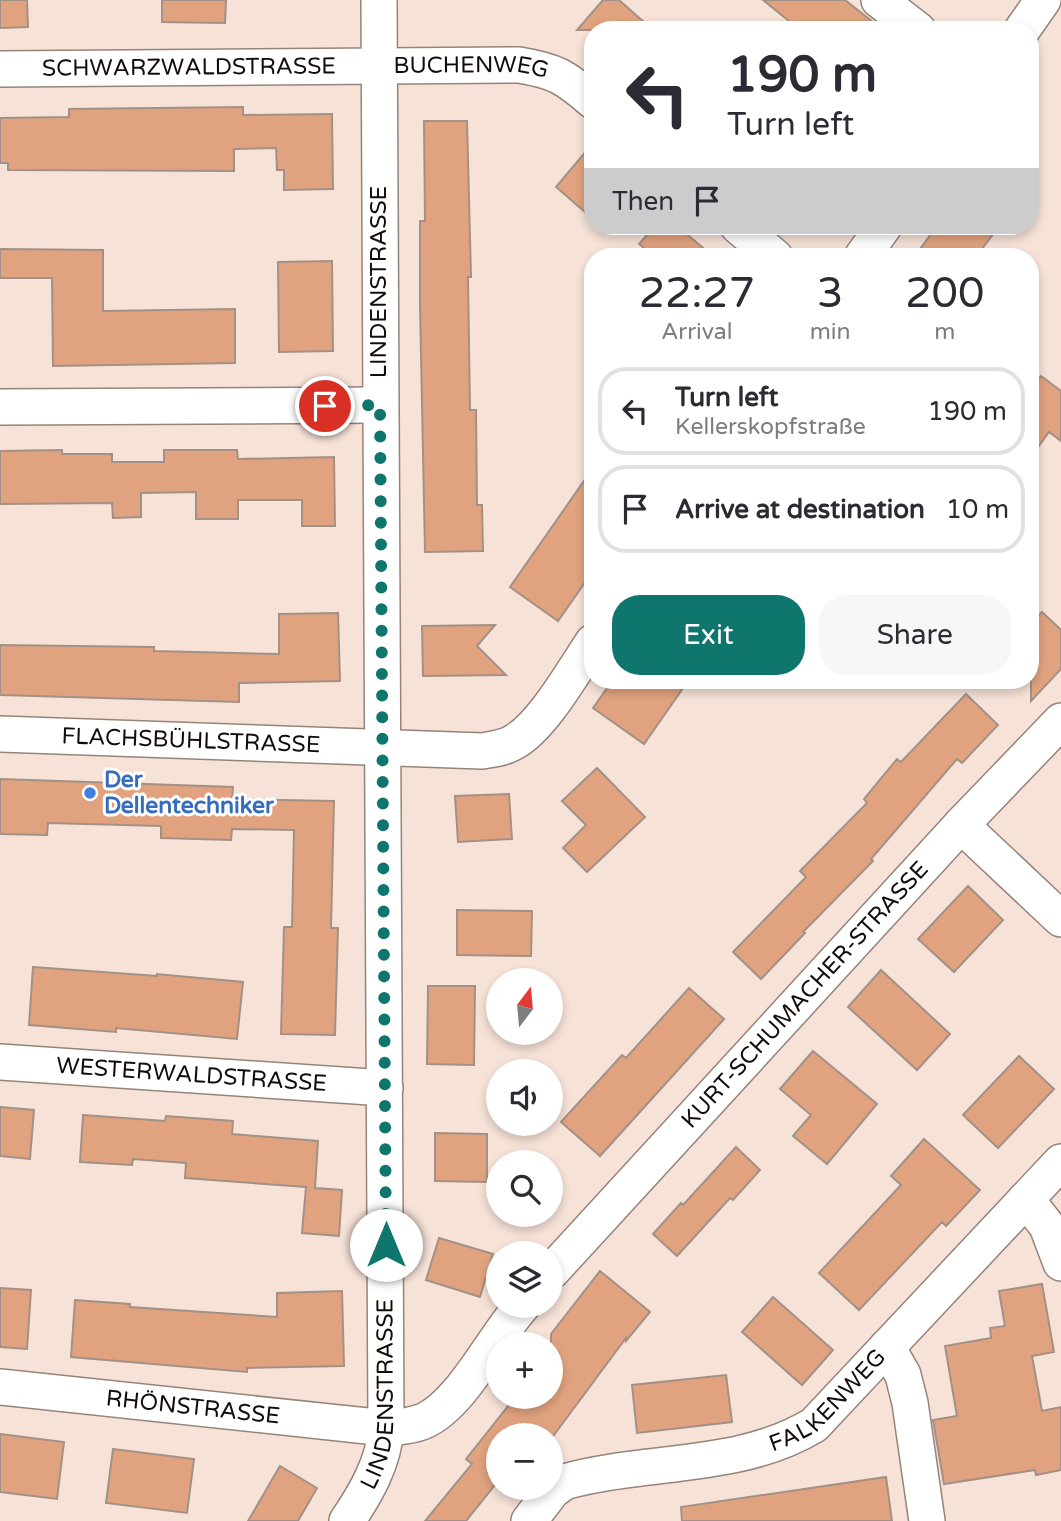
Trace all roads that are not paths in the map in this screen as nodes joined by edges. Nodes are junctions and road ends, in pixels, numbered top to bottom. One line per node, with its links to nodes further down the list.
1 (379, 0): 6 (street, LINDENSTRASSE)
2 (880, 0): 4 (street)
3 (1043, 0): 5 (street)
4 (907, 21)
5 (1028, 21)
6 (379, 66): 7 (street, SCHWARZWALDSTRASSE); 8 (street, BUCHENWEG); 11 (street, LINDENSTRASSE)
7 (0, 69)
8 (584, 93)
9 (749, 235): 10 (street)
10 (764, 248)
11 (380, 405): 12 (street); 16 (street, LINDENSTRASSE)
12 (0, 407)
13 (584, 655): 16 (street, FLACHSBÜHLSTRASSE)
14 (1061, 721): 17 (street, KURT-SCHUMACHER-STRASSE)
15 (0, 734): 16 (street, FLACHSBÜHLSTRASSE)
16 (381, 747): 20 (street, LINDENSTRASSE)
17 (961, 825): 18 (street); 23 (street, KURT-SCHUMACHER-STRASSE)
18 (1061, 919)
19 (0, 1062): 20 (street, WESTERWALDSTRASSE)
20 (385, 1088): 28 (street, LINDENSTRASSE)
21 (1061, 1163): 22 (street, FALKENWEG)
22 (1026, 1199): 24 (street); 26 (street, FALKENWEG)
23 (563, 1259)
24 (1061, 1263)
25 (513, 1318): 28 (street)
26 (887, 1347): 30 (street, FALKENWEG); 31 (street)
27 (0, 1387): 28 (street, RHÖNSTRASSE)
28 (386, 1428): 29 (street, LINDENSTRASSE)
29 (350, 1520)
30 (528, 1521)
31 (927, 1521)

